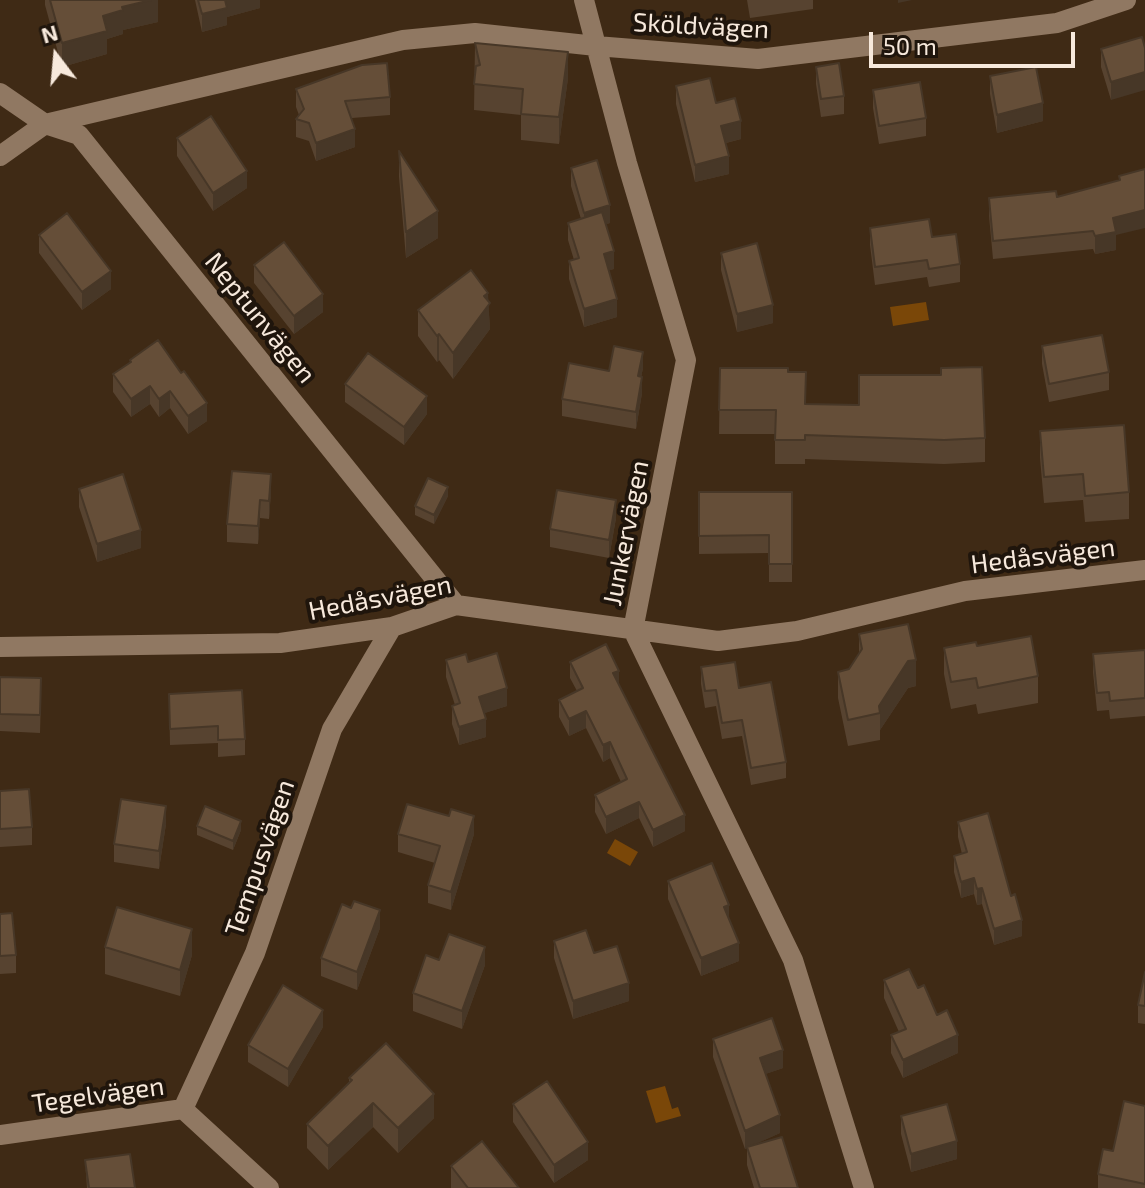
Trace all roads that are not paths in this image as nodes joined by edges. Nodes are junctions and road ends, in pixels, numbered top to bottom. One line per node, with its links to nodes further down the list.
1 (584, 0): 3 (street, Junkervägen)
2 (1126, 0): 3 (street, Sköldvägen)
3 (596, 46): 5 (street, Sköldvägen); 10 (street, Junkervägen)
4 (0, 93): 5 (street, Neptunvägen)
5 (45, 124): 6 (street, Sköldvägen); 8 (street, Neptunvägen)
6 (0, 156)
7 (1145, 570): 10 (street, Hedåsvägen)
8 (456, 605): 9 (street, Hedåsvägen); 10 (street, Hedåsvägen)
9 (392, 627): 11 (street, Hedåsvägen); 12 (street, Tempusvägen)
10 (633, 630): 15 (street, Junkervägen)
11 (0, 647)
12 (183, 1109): 13 (street, Tegelvägen); 14 (street, Tegelvägen)
13 (0, 1135)
14 (269, 1188)
15 (864, 1188)

